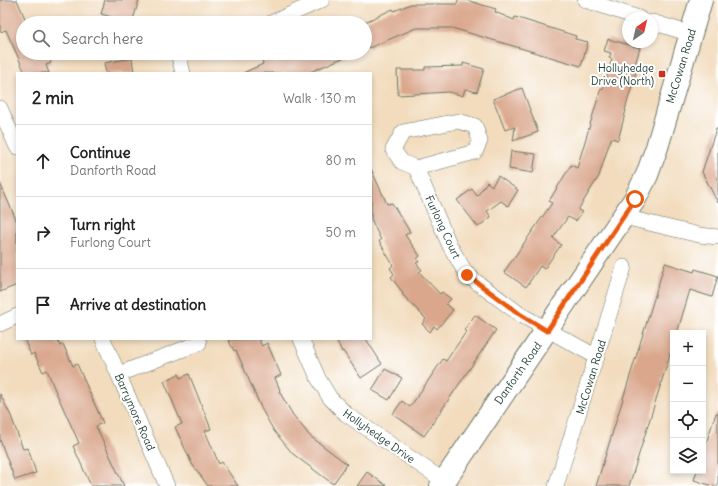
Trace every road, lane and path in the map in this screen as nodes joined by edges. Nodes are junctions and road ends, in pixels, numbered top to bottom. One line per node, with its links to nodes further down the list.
1 (322, 0): 5 (street)
2 (584, 0): 4 (street)
3 (701, 0): 7 (main road, McCowan Road)
4 (622, 12)
5 (287, 16)
6 (658, 24): 7 (street)
7 (691, 34): 13 (main road, McCowan Road)
8 (180, 60): 9 (street)
9 (183, 72)
10 (0, 108): 11 (street)
11 (16, 145)
12 (416, 168): 12 (street); 19 (street, Furlong Court)
13 (635, 199): 14 (main road, Danforth Road)
14 (624, 217): 15 (street); 19 (main road, Danforth Road)
15 (718, 237)
16 (624, 267): 23 (street, McCowan Road)
17 (16, 316): 18 (street)
18 (0, 324)
19 (547, 331): 23 (street, Furlong Court); 25 (main road, Danforth Road)
20 (102, 340): 24 (street, Barrymore Road)
21 (301, 340): 25 (street, Hollyhedge Drive)
22 (200, 343): 24 (street)
23 (597, 357): 27 (street, McCowan Road)
24 (118, 374): 26 (street, Barrymore Road)
25 (442, 483)
26 (167, 486)
27 (556, 486)

